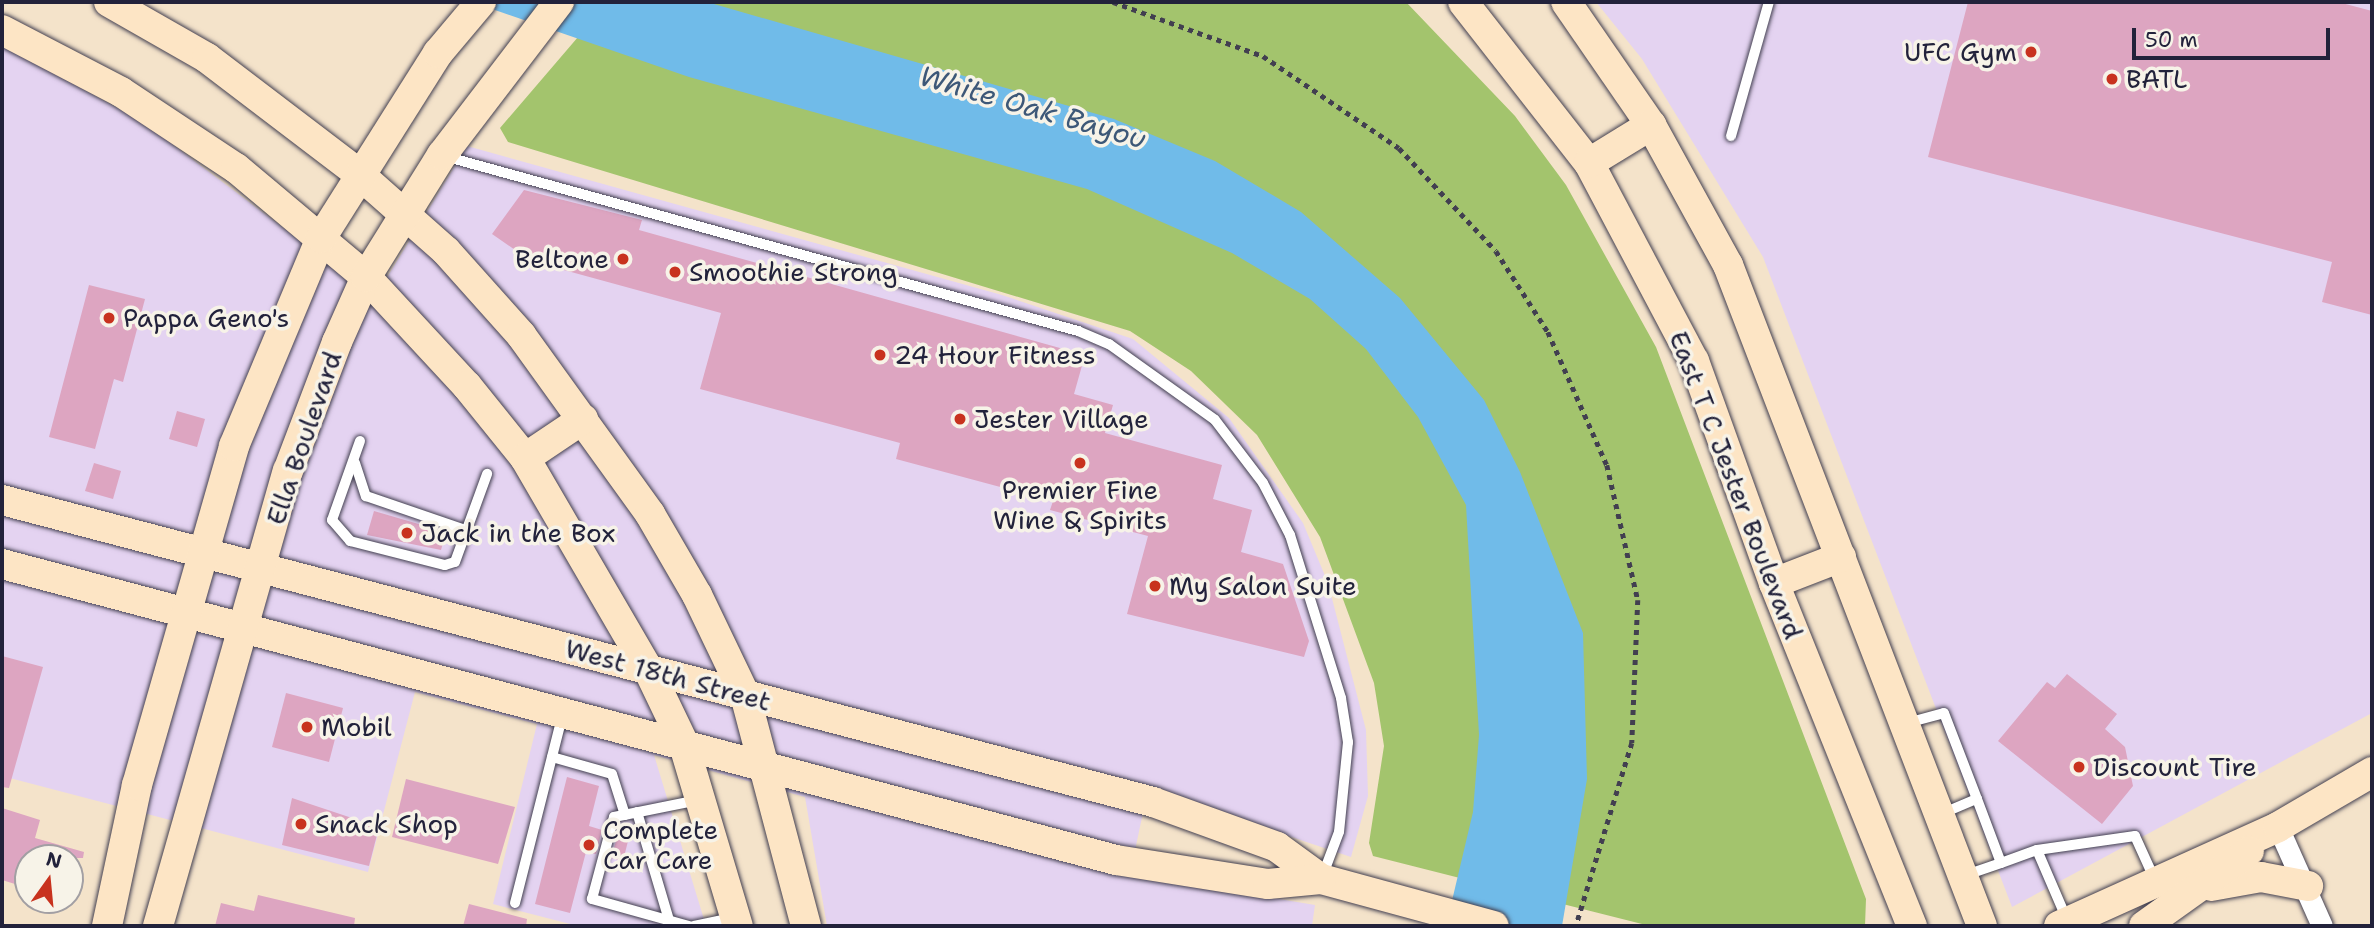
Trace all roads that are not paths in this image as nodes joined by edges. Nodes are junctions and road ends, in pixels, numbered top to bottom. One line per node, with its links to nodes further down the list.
1 (109, 2): 12 (main road)
2 (481, 2): 12 (main road, Ella Boulevard)
3 (559, 2): 10 (main road, Ella Boulevard)
4 (1462, 2): 11 (main road, East T C Jester Boulevard)
5 (1566, 2): 8 (main road)
6 (1769, 2): 9 (lane)
7 (2, 30): 14 (main road)
8 (1651, 125): 11 (main road); 24 (main road)
9 (1731, 136)
10 (442, 155): 13 (main road, Ella Boulevard); 48 (lane)
11 (1589, 163): 27 (main road, East T C Jester Boulevard)
12 (359, 174): 13 (main road); 14 (main road, Ella Boulevard)
13 (406, 213): 15 (main road, Ella Boulevard); 16 (main road)
14 (321, 238): 15 (main road); 23 (main road, Ella Boulevard)
15 (366, 278): 18 (main road); 26 (main road, Ella Boulevard)
16 (583, 419): 18 (main road); 31 (main road)
17 (360, 442): 19 (lane)
18 (525, 458): 30 (main road)
19 (355, 463): 22 (lane); 22 (lane)
20 (487, 474): 22 (lane)
21 (2, 500): 23 (main road, West 18th Street)
22 (468, 531)
23 (201, 554): 26 (main road, West 18th Street); 28 (main road, Ella Boulevard)
24 (1840, 556): 27 (main road); 33 (main road)
25 (2, 564): 28 (main road, West 18th Street)
26 (261, 570): 29 (main road, Ella Boulevard); 30 (main road, West 18th Street)
27 (1774, 583): 61 (main road, East T C Jester Boulevard)
28 (183, 612): 29 (main road, West 18th Street); 56 (main road, Ella Boulevard)
29 (244, 629): 32 (main road, West 18th Street); 57 (main road, Ella Boulevard)
30 (649, 669): 31 (main road, West 18th Street); 34 (main road)
31 (745, 695): 36 (main road); 48 (main road, West 18th Street)
32 (563, 711): 34 (main road, West 18th Street); 35 (lane)
33 (1905, 723): 39 (lane); 43 (main road)
34 (683, 742): 36 (main road, West 18th Street); 40 (main road)
35 (552, 757): 42 (lane); 52 (lane)
36 (764, 767): 48 (main road, West 18th Street); 59 (main road)
37 (2372, 772): 41 (main road)
38 (2372, 796): 41 (main road)
39 (1977, 799): 43 (lane); 46 (lane)
40 (701, 800): 42 (lane); 54 (main road)
41 (2316, 805): 44 (main road)
42 (631, 814): 53 (lane); 53 (lane)
43 (1940, 814): 47 (main road)
44 (2278, 827): 49 (main road); 50 (street); 51 (main road)
45 (2038, 850): 46 (lane); 49 (lane); 55 (lane)
46 (2001, 863): 47 (lane)
47 (1964, 876): 62 (main road)
48 (1321, 879): 60 (main road, West 18th Street)
49 (2156, 883): 55 (main road)
50 (2308, 886): 51 (main road); 64 (street)
51 (2201, 891): 63 (main road)
52 (515, 903)
53 (669, 920): 58 (lane)
54 (737, 922): 58 (lane)
55 (2064, 924)
56 (107, 926)
57 (158, 926)
58 (691, 926)
59 (806, 926)
60 (1494, 926)
61 (1912, 926)
62 (1982, 926)
63 (2144, 926)
64 (2322, 926)

